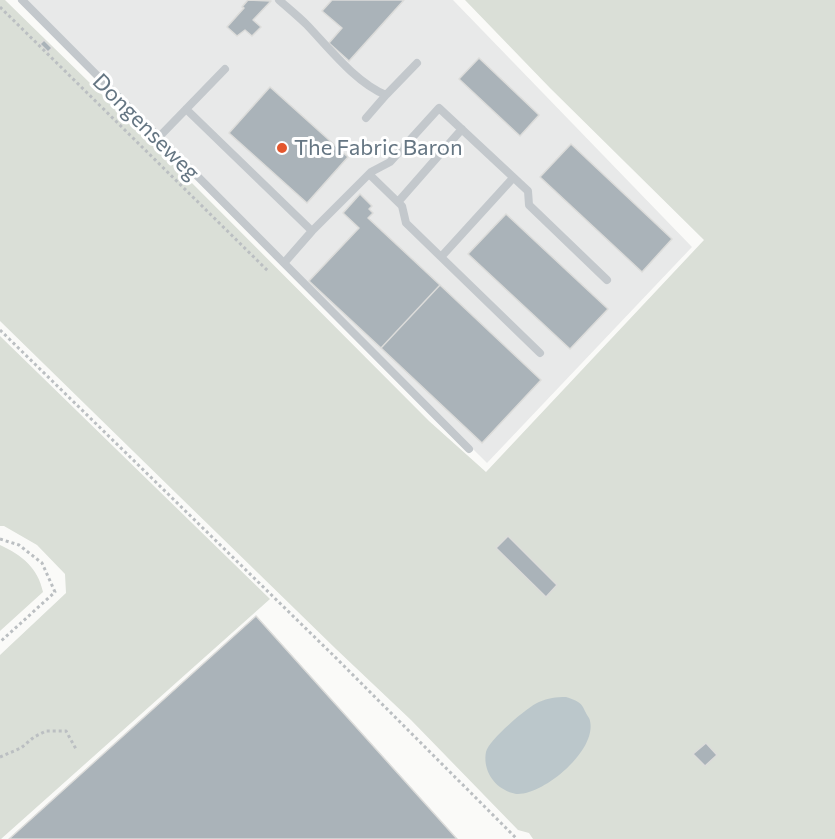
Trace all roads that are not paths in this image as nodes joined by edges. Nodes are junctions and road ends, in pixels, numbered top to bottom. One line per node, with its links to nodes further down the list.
1 (22, 0): 9 (lane)
2 (279, 0): 5 (lane)
3 (417, 63): 5 (lane)
4 (225, 69): 6 (lane)
5 (386, 95): 7 (lane)
6 (186, 109): 9 (lane); 13 (lane)
7 (366, 118)
8 (462, 129): 10 (lane); 11 (lane); 12 (lane)
9 (159, 137): 15 (lane)
10 (369, 174): 12 (lane); 13 (lane)
11 (513, 178): 14 (lane); 16 (lane)
12 (398, 202): 14 (lane)
13 (312, 231): 15 (lane)
14 (441, 257): 17 (lane)
15 (284, 263): 18 (lane)
16 (607, 280)
17 (540, 353)
18 (469, 449)

